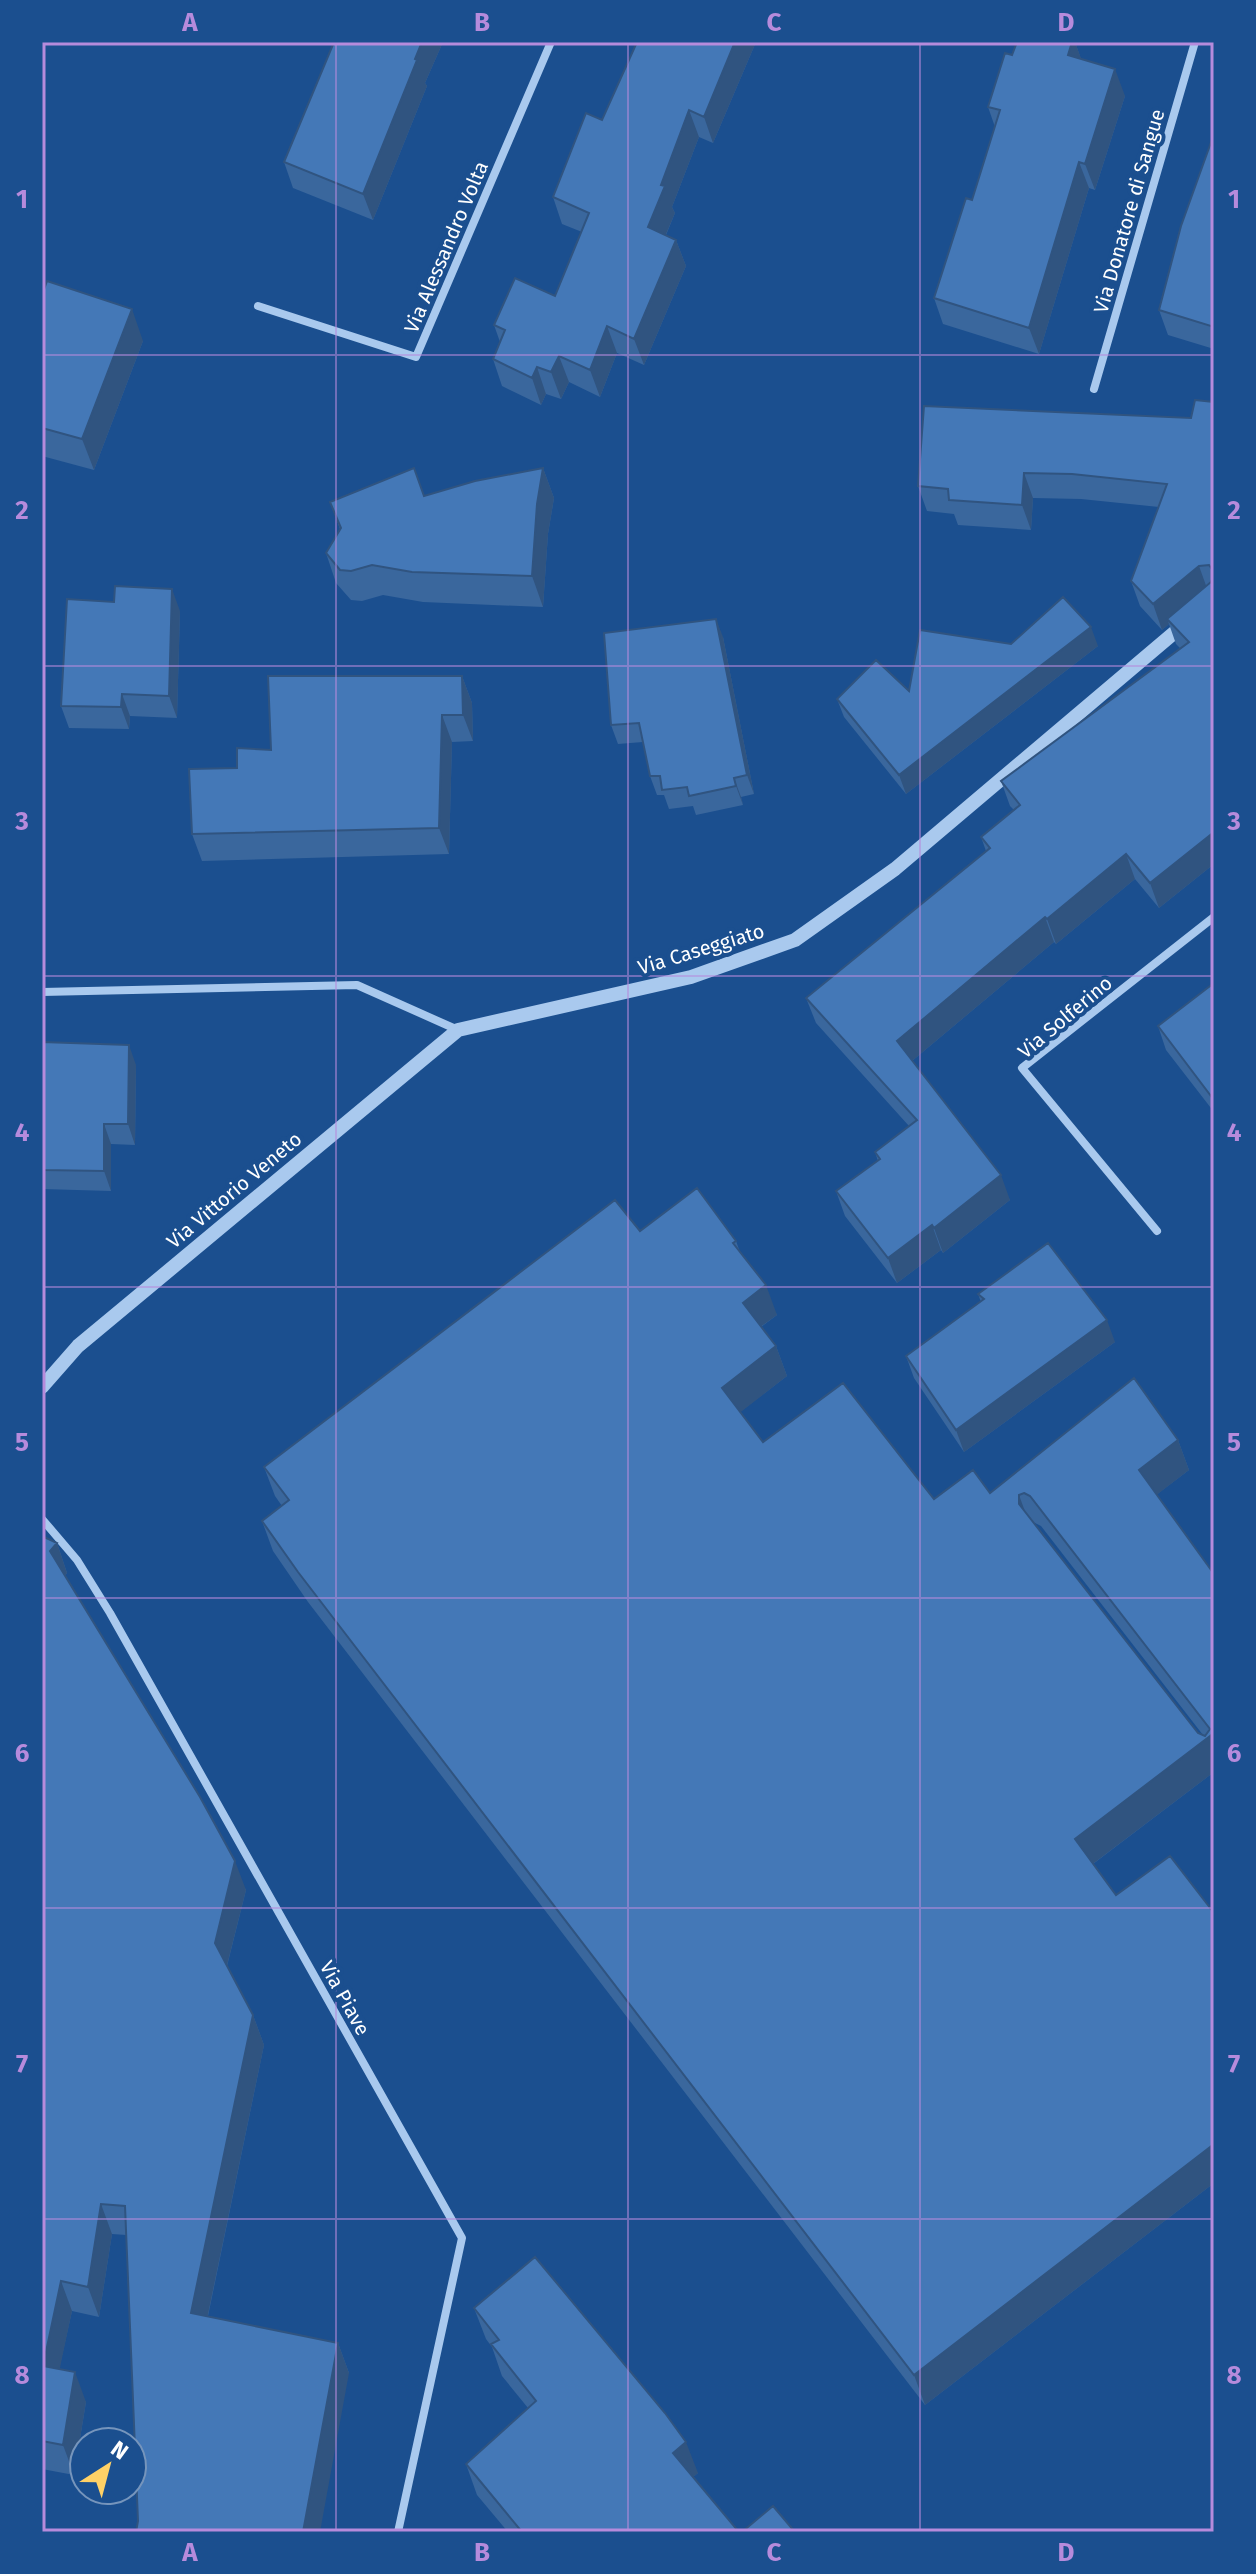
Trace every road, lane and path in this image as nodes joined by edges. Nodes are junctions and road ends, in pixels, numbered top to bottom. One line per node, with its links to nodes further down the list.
1 (551, 42): 3 (street, Via Alessandro Volta)
2 (1195, 42): 4 (street, Via Donatore di Sangue)
3 (258, 306)
4 (1094, 389)
5 (1214, 599): 8 (street, Via Caseggiato)
6 (1214, 917): 9 (street, Via Solferino)
7 (42, 992): 8 (street)
8 (458, 1030): 10 (street, Via Vittorio Veneto)
9 (1157, 1231)
10 (42, 1387)
11 (42, 1519): 12 (street, Via Piave)
12 (398, 2532)

